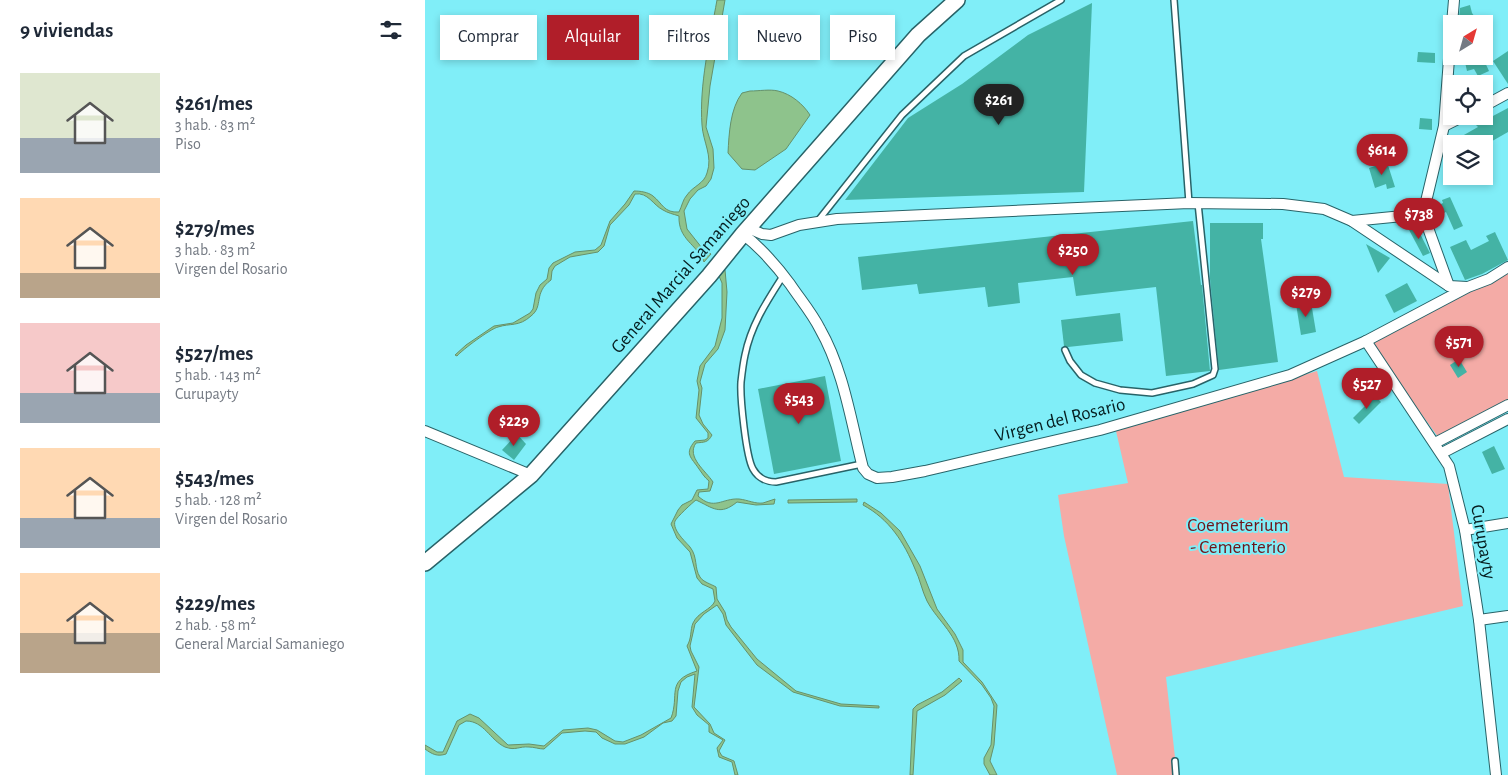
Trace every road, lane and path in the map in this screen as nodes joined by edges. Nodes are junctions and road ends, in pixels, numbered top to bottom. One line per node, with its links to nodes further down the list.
1 (957, 0): 14 (main road, General Marcial Samaniego)
2 (1061, 0): 13 (lane)
3 (1174, 0): 10 (lane)
4 (1454, 0): 5 (street)
5 (1453, 15)
6 (1449, 65): 9 (street)
7 (1508, 93): 8 (street)
8 (1493, 101)
9 (1444, 126): 11 (street)
10 (1194, 203): 12 (street); 13 (street); 20 (lane)
11 (1423, 214): 12 (street); 17 (street)
12 (1353, 221): 17 (street)
13 (817, 222): 14 (street)
14 (745, 231): 16 (street); 27 (main road, General Marcial Samaniego)
15 (1508, 267): 18 (street, Virgen del Rosario)
16 (783, 275): 26 (street); 26 (lane)
17 (1449, 286): 18 (street)
18 (1468, 287): 19 (street, Virgen del Rosario)
19 (1366, 341): 24 (street, Curupayty); 26 (street, Virgen del Rosario)
20 (1065, 350)
21 (1508, 406): 24 (street)
22 (1508, 419): 25 (street)
23 (425, 431): 27 (street)
24 (1435, 443): 25 (street, Curupayty)
25 (1442, 453): 29 (street, Curupayty)
26 (862, 464)
27 (531, 475): 30 (main road, General Marcial Samaniego)
28 (1508, 523): 29 (street)
29 (1465, 530): 32 (street, Curupayty)
30 (425, 564)
31 (1508, 616): 32 (street)
32 (1479, 620): 35 (street, Curupayty)
33 (1175, 761): 34 (lane)
34 (1176, 775)
35 (1496, 775)

